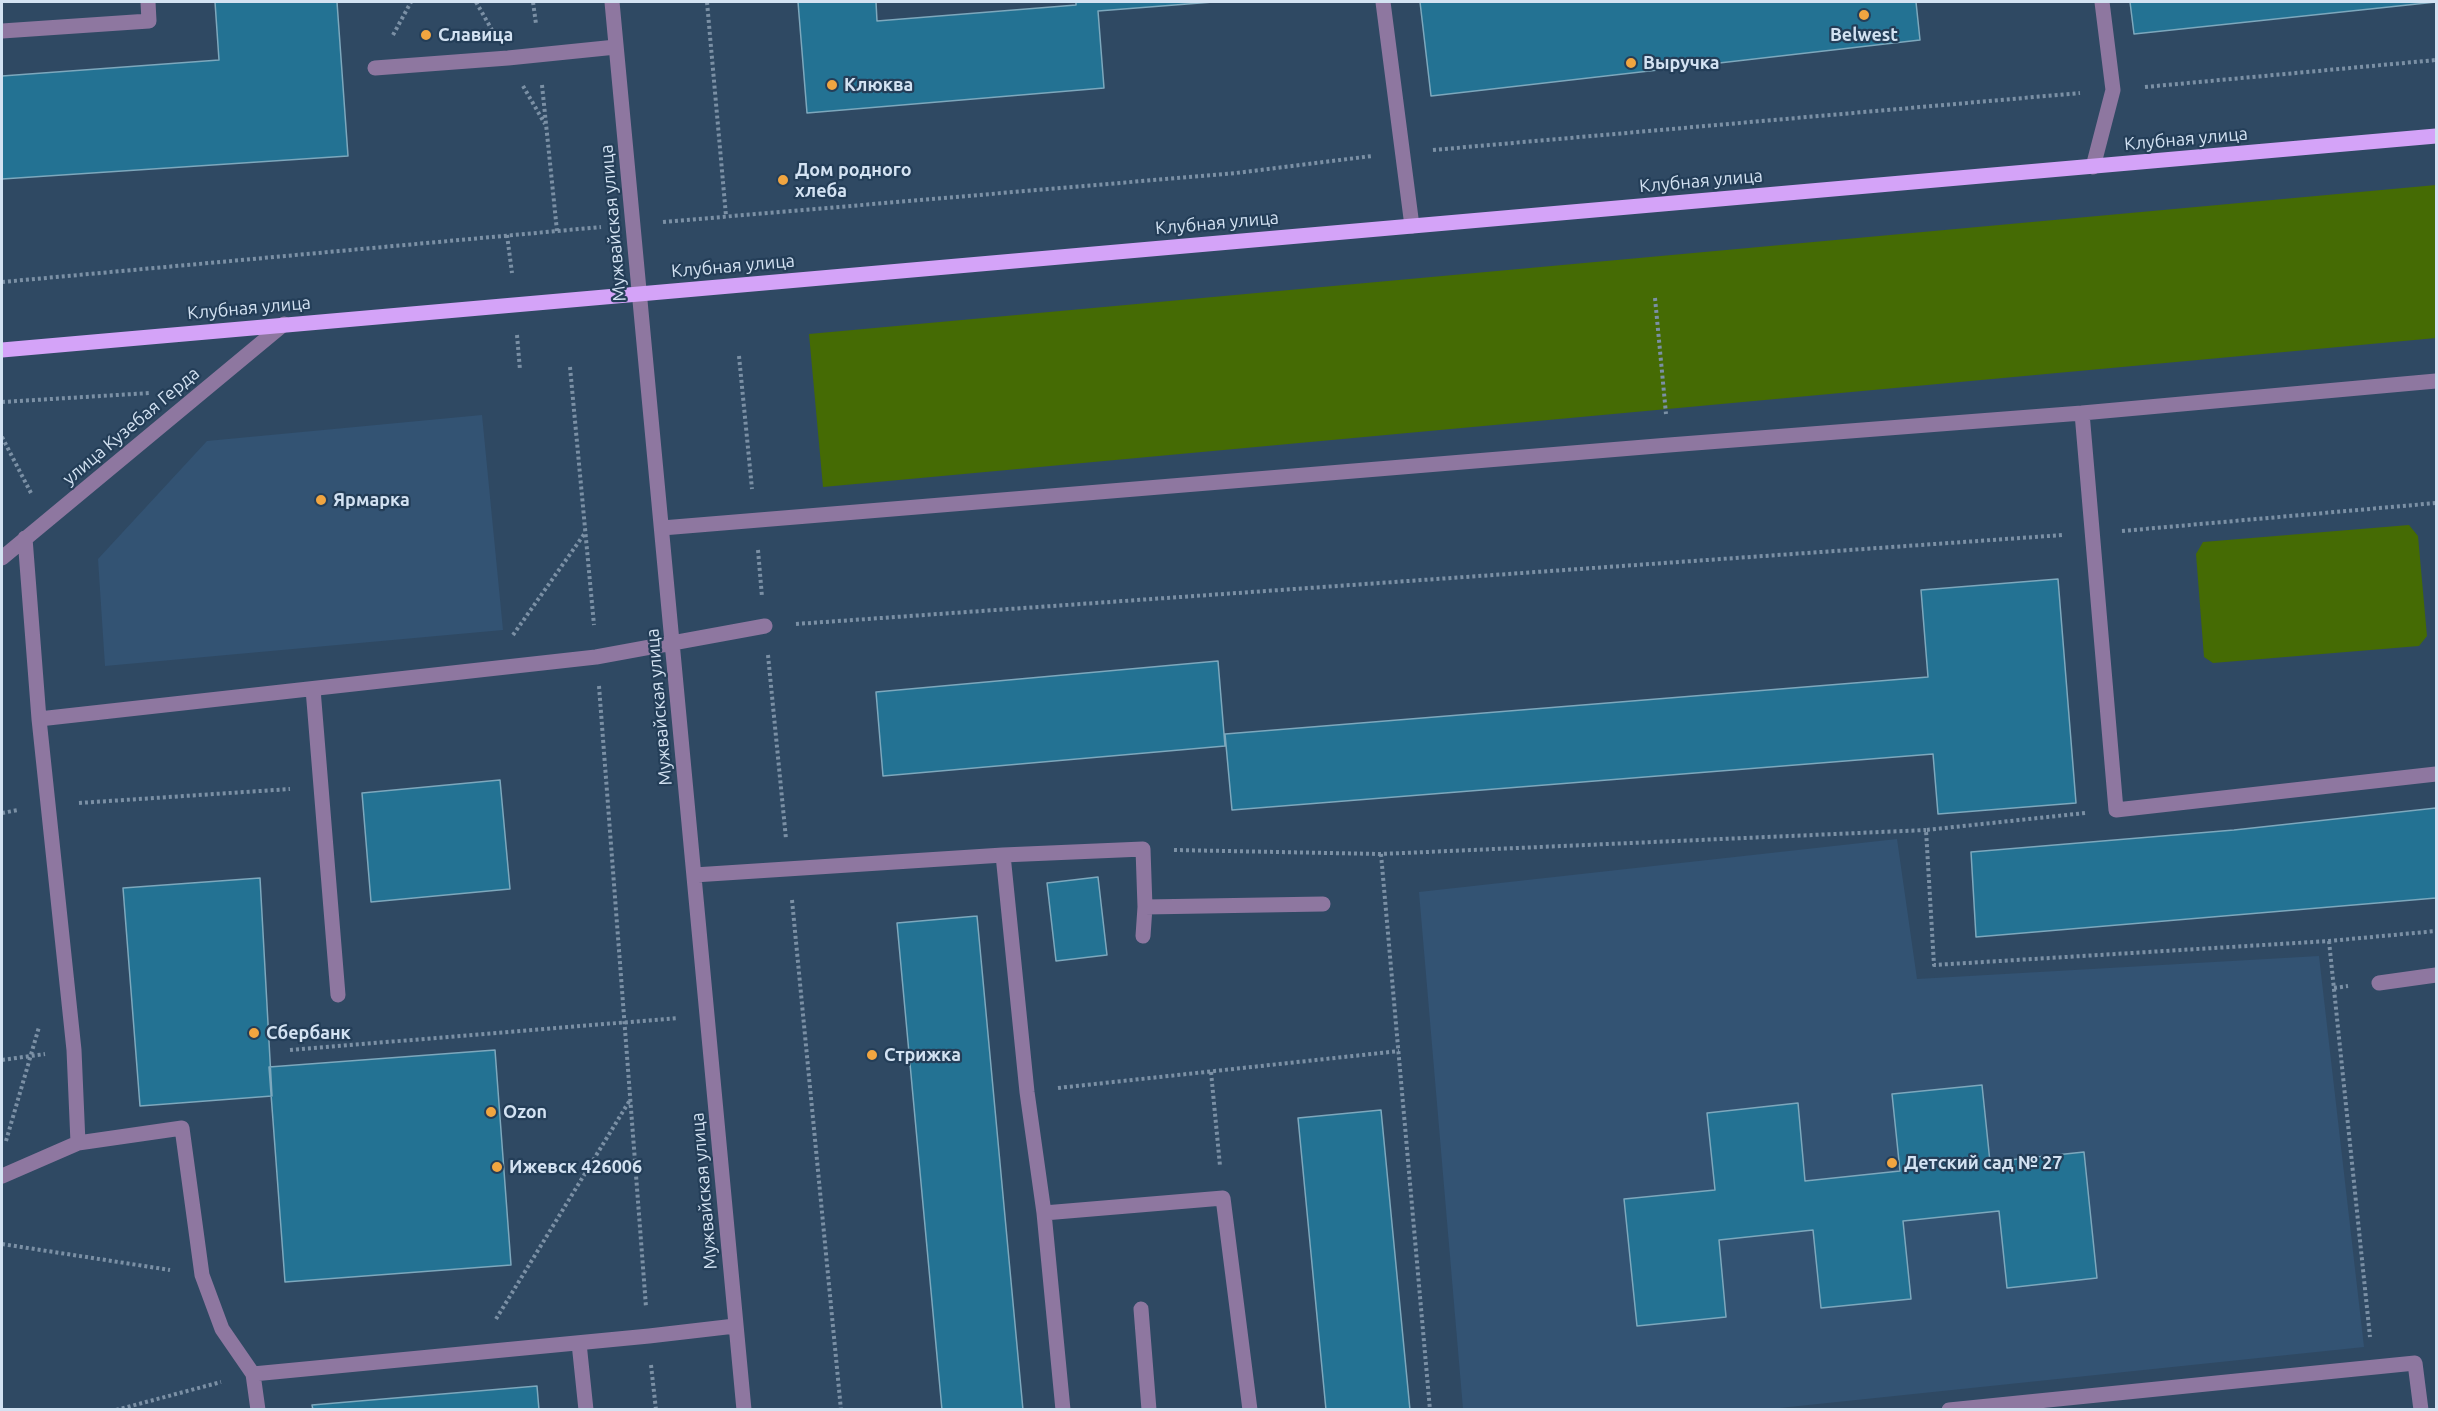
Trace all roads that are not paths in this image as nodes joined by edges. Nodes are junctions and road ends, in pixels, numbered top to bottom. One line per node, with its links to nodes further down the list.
1 (148, 2): 5 (street)
2 (612, 2): 6 (street, Мужвайская улица)
3 (1383, 2): 10 (street)
4 (2102, 2): 9 (street)
5 (2, 31)
6 (616, 47): 7 (street); 11 (street, Мужвайская улица)
7 (375, 68)
8 (2436, 136): 9 (main road, Клубная улица)
9 (2093, 167): 10 (main road, Клубная улица)
10 (1412, 226): 11 (main road, Клубная улица)
11 (640, 294): 12 (main road, Клубная улица); 16 (street, Мужвайская улица)
12 (284, 324): 13 (main road, Клубная улица); 17 (street, улица Кузебая Герда)
13 (2, 350)
14 (2436, 381): 15 (street)
15 (2082, 413): 16 (street); 23 (street)
16 (662, 528): 20 (street, Мужвайская улица)
17 (26, 538): 18 (street, улица Кузебая Герда); 22 (street)
18 (2, 558)
19 (765, 626): 20 (street)
20 (673, 642): 21 (street); 25 (street, Мужвайская улица)
21 (313, 688): 22 (street); 31 (street)
22 (39, 719): 32 (street)
23 (2436, 774)
24 (1003, 855): 25 (street); 27 (street); 34 (street)
25 (694, 875): 36 (street, Мужвайская улица)
26 (1323, 904): 27 (street)
27 (1145, 907): 28 (street)
28 (1143, 936)
29 (2436, 975): 30 (street)
30 (2379, 983)
31 (338, 995)
32 (78, 1143): 33 (street); 38 (street)
33 (2, 1176)
34 (1044, 1213): 42 (street); 44 (street)
35 (1141, 1309): 43 (street)
36 (735, 1326): 37 (street); 41 (street, Мужвайская улица)
37 (579, 1343): 38 (street); 40 (street)
38 (253, 1374): 39 (street)
39 (258, 1410)
40 (586, 1410)
41 (744, 1410)
42 (1063, 1410)
43 (1149, 1410)
44 (1251, 1410)
45 (1949, 1410): 46 (street)
46 (2421, 1410)

